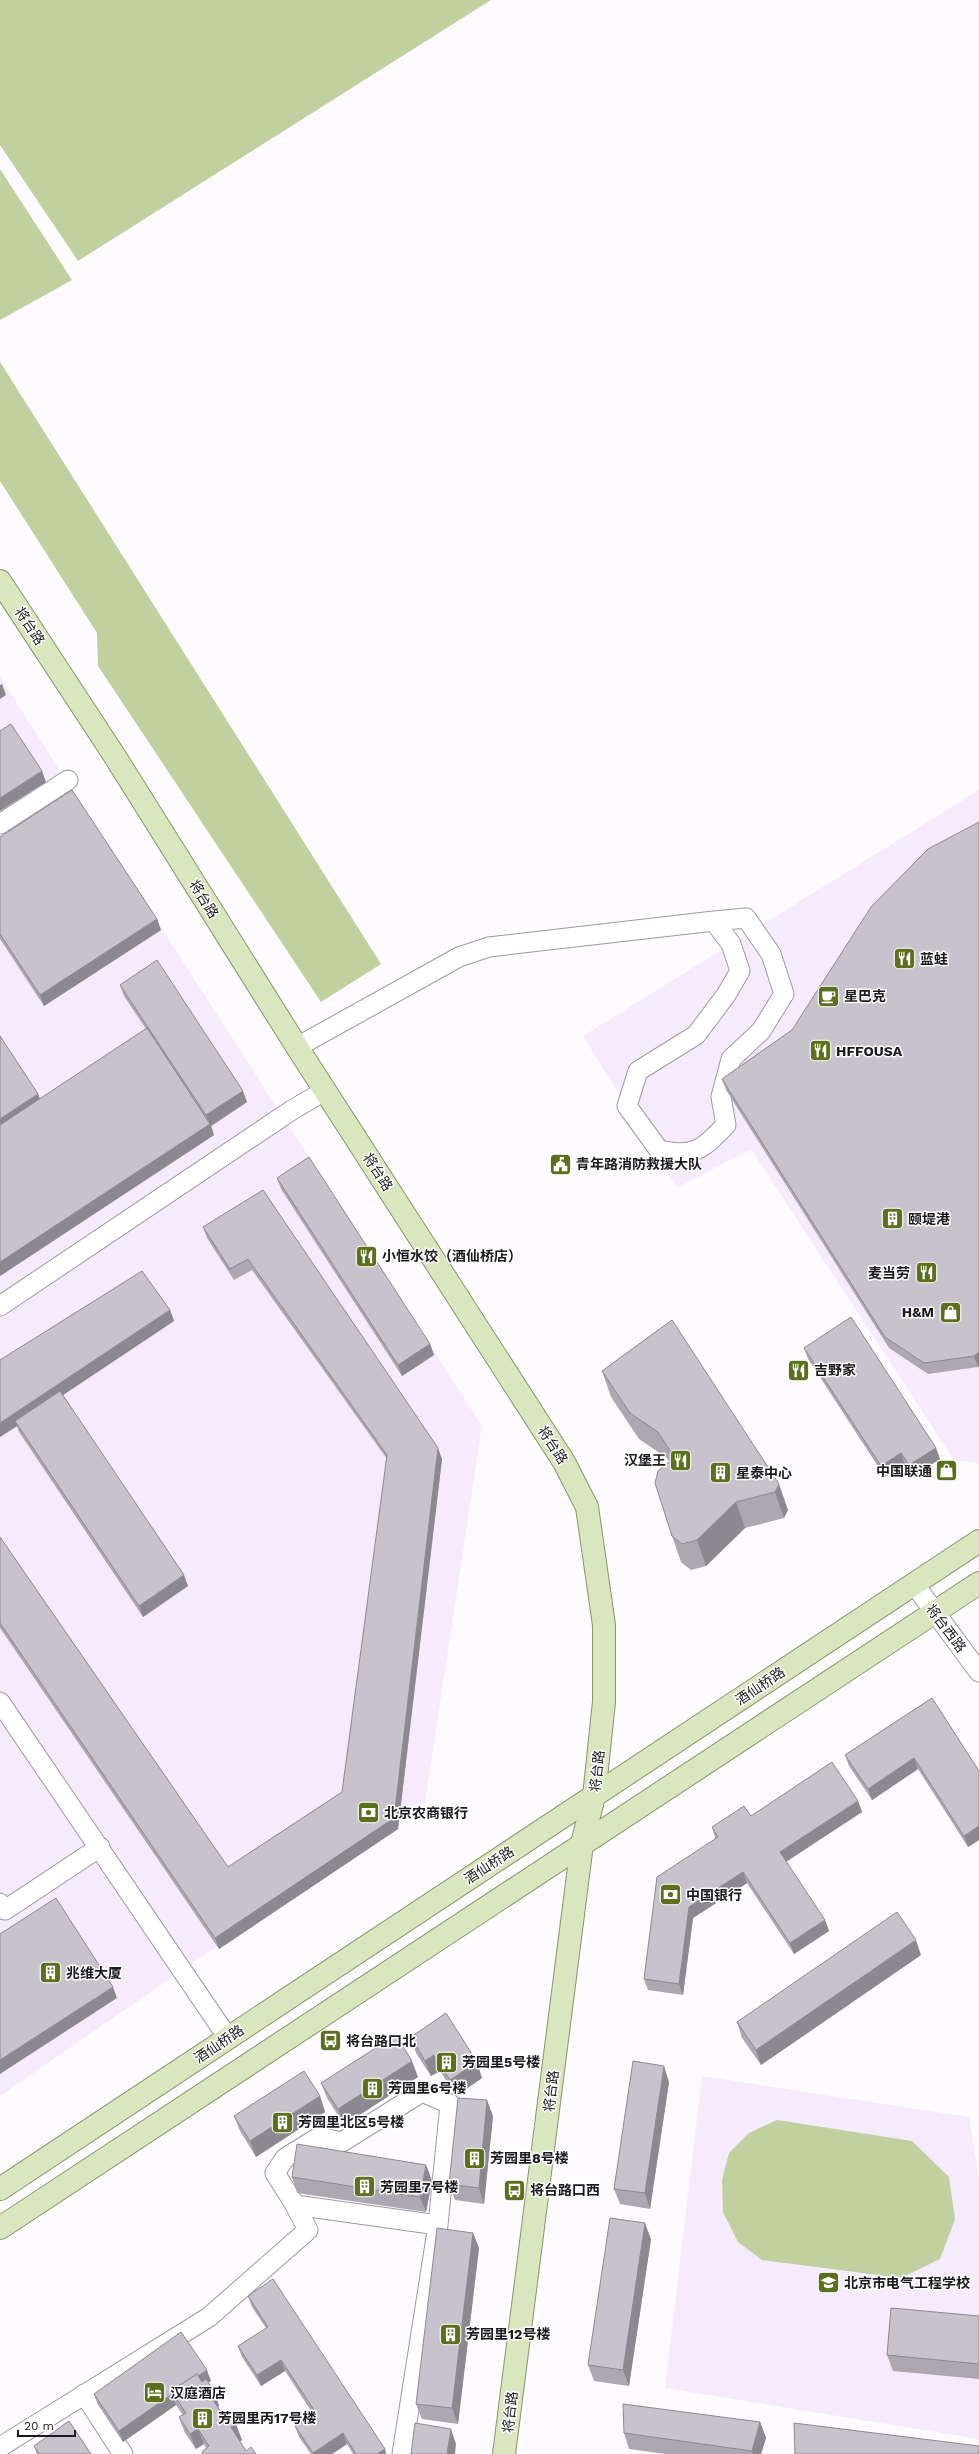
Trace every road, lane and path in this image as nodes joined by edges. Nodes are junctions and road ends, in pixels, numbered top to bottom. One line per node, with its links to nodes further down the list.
1 (0, 581): 5 (main road, 将台路)
2 (68, 780): 3 (street)
3 (0, 824)
4 (714, 921): 4 (street); 5 (street)
5 (297, 1047): 6 (main road, 将台路)
6 (326, 1090): 7 (street); 14 (main road, 将台路)
7 (0, 1306)
8 (979, 1541): 10 (main road, 酒仙桥路)
9 (979, 1583): 11 (main road)
10 (914, 1584): 11 (street, 将台西路); 14 (main road, 酒仙桥路)
11 (934, 1612): 12 (street, 将台西路); 15 (main road)
12 (979, 1672)
13 (1, 1706): 16 (street)
14 (594, 1796): 15 (main road, 将台路); 18 (main road, 酒仙桥路)
15 (582, 1844): 22 (main road); 27 (main road, 将台路)
16 (100, 1848): 17 (street); 18 (street)
17 (2, 1909)
18 (228, 2038): 19 (main road, 酒仙桥路)
19 (0, 2189)
20 (295, 2205): 21 (street); 21 (street); 23 (street)
21 (438, 2225): 26 (street)
22 (0, 2228)
23 (84, 2394): 24 (street); 25 (street)
24 (0, 2447)
25 (123, 2454)
26 (402, 2454)
27 (504, 2454)

